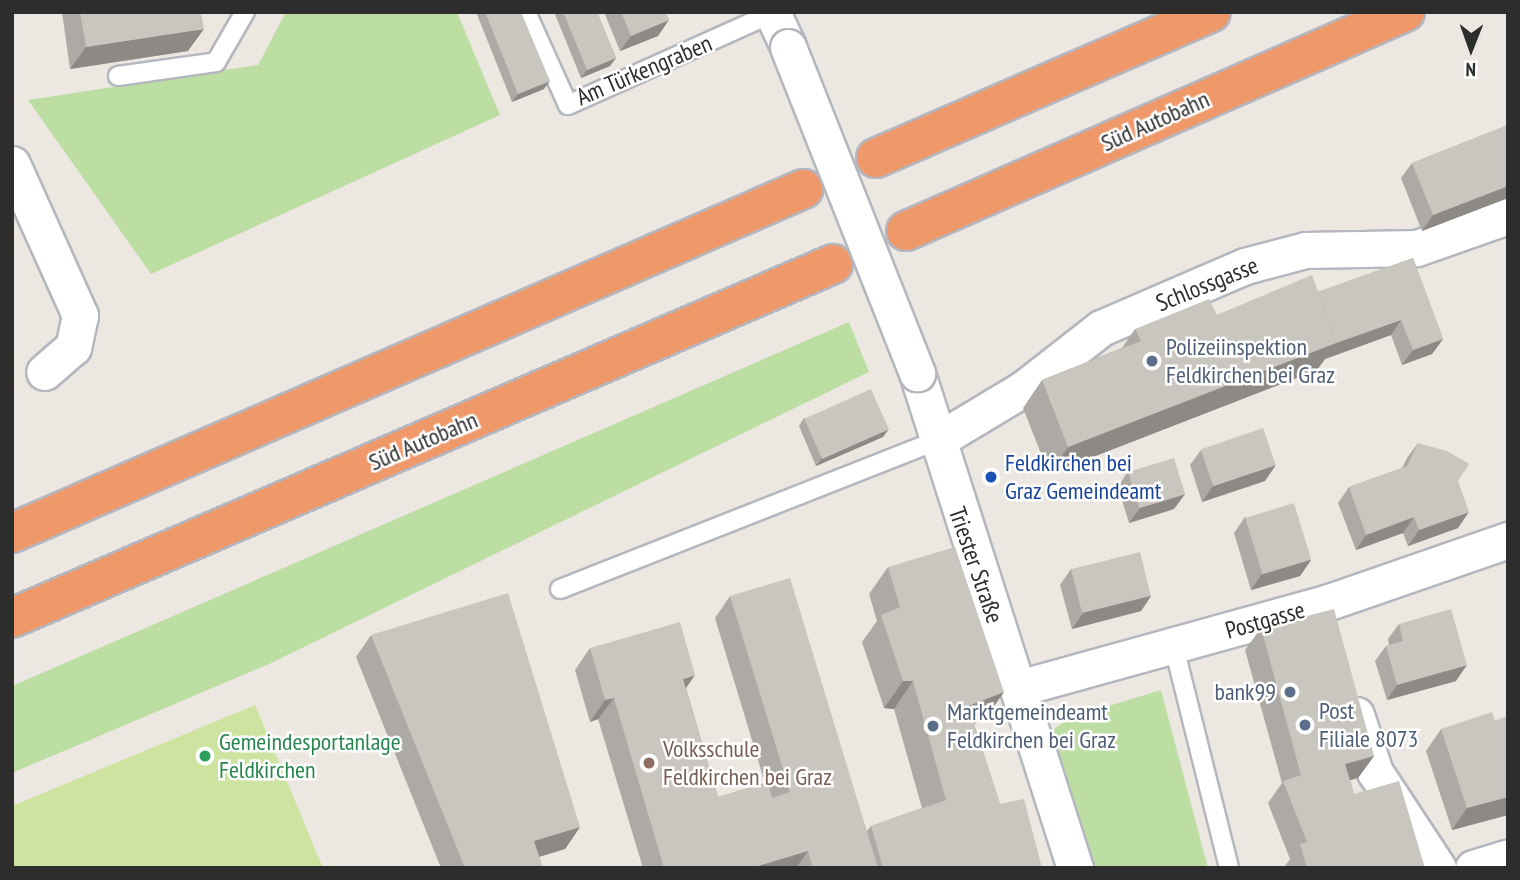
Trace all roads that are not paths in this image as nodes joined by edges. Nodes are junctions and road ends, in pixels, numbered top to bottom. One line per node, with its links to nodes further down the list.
1 (245, 12): 6 (lane)
2 (526, 12): 5 (lane, Am Türkengraben)
3 (1211, 12): 7 (highway)
4 (1405, 12): 11 (highway, Süd Autobahn)
5 (772, 13): 14 (street, Triester Straße, bridge)
6 (118, 76)
7 (876, 158)
8 (12, 164): 13 (street)
9 (803, 189): 15 (highway)
10 (1508, 216): 14 (street, Schlossgasse)
11 (906, 231)
12 (833, 264): 19 (highway, Süd Autobahn)
13 (44, 372)
14 (938, 440): 17 (lane); 23 (street, Triester Straße)
15 (12, 533)
16 (1508, 540): 18 (street, Postgasse)
17 (560, 589)
18 (1326, 603): 20 (street); 21 (street, Postgasse)
19 (12, 618)
20 (1336, 640)
21 (1174, 647): 23 (street, Postgasse); 26 (lane)
22 (1346, 677): 27 (street)
23 (1019, 688): 25 (street, Triester Straße)
24 (1508, 857): 28 (street)
25 (1074, 868)
26 (1229, 868)
27 (1438, 868)
28 (1474, 868)

